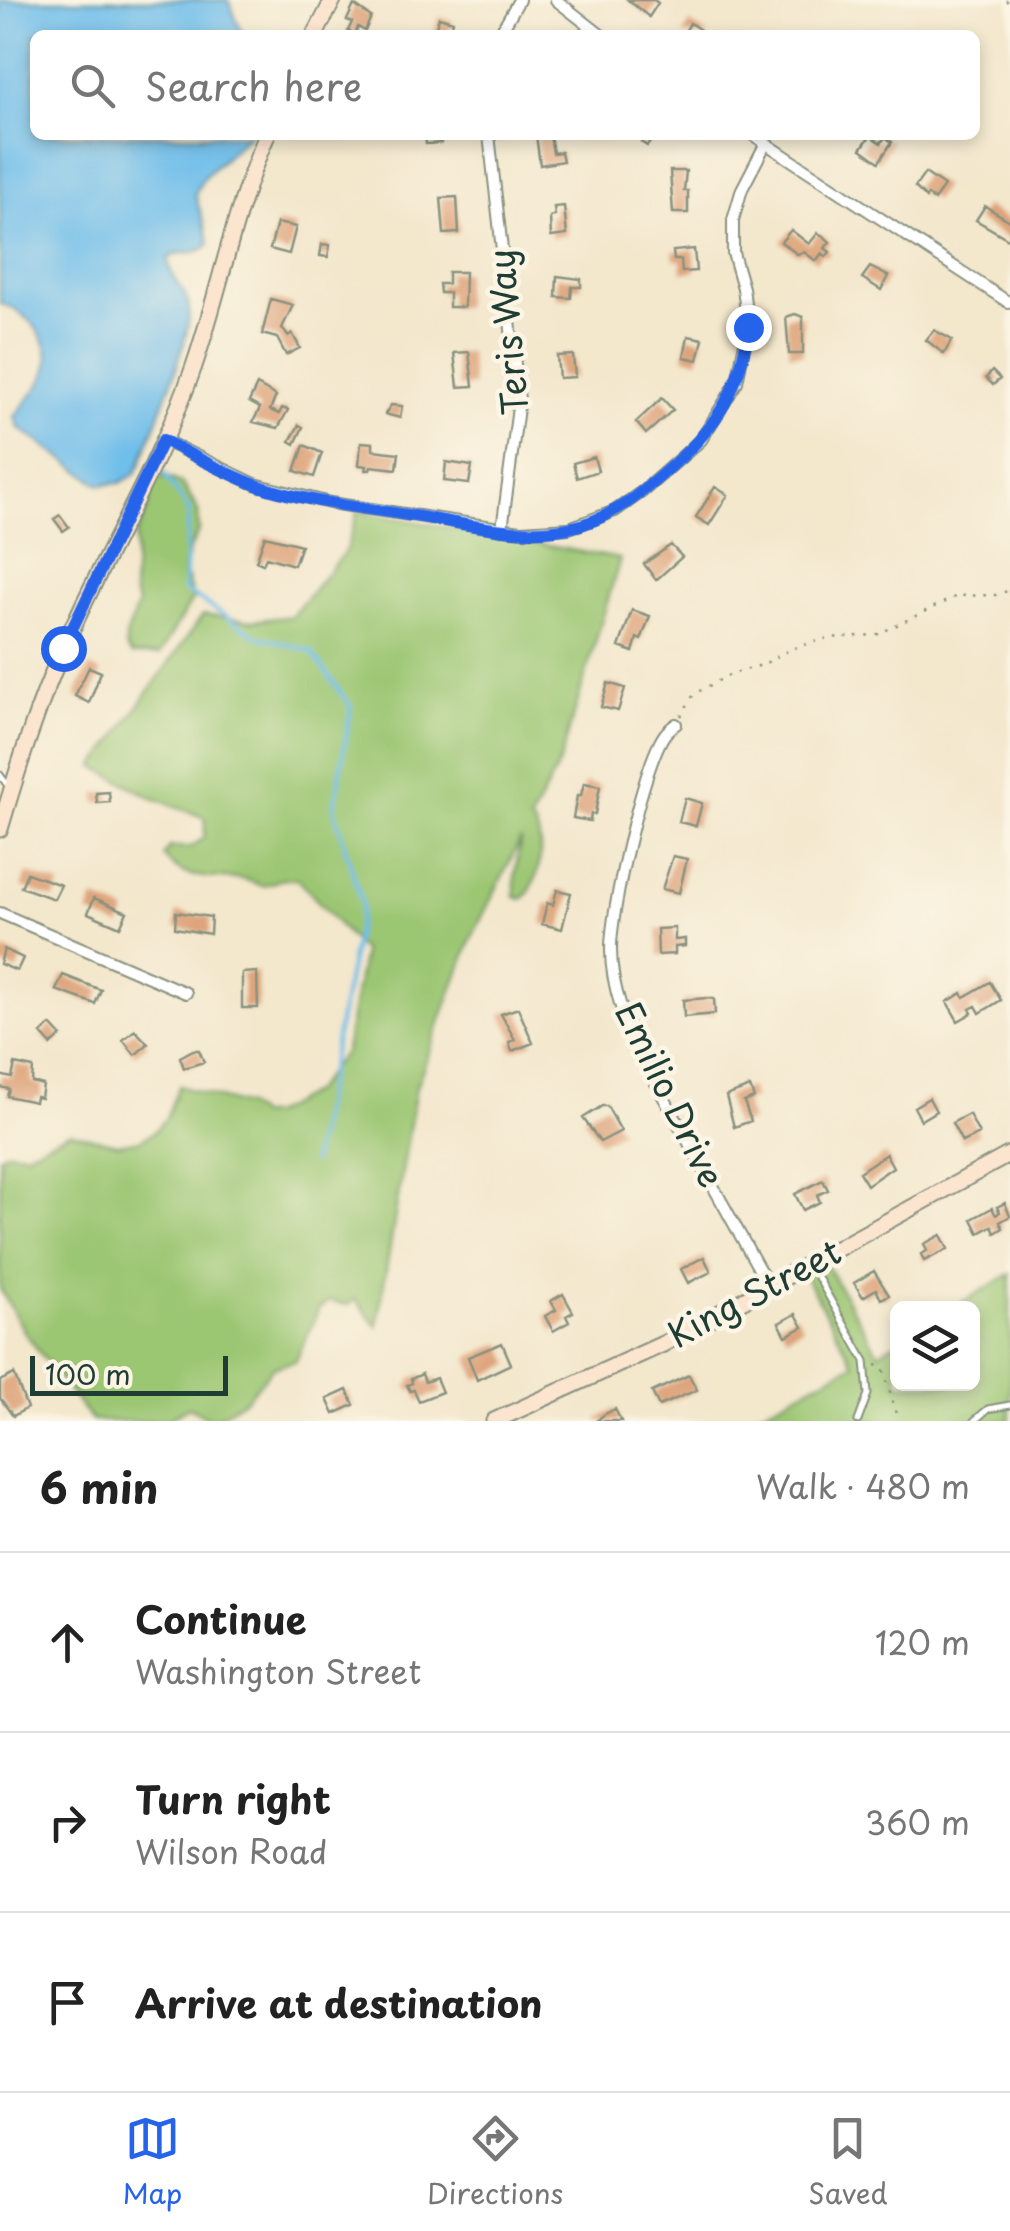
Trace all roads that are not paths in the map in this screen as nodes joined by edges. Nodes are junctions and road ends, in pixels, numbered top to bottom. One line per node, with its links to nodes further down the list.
1 (333, 0): 4 (main road)
2 (519, 0): 5 (street)
3 (556, 0): 6 (street)
4 (318, 30)
5 (502, 30)
6 (594, 30)
7 (266, 140): 12 (main road)
8 (490, 140): 13 (street, Teris Way)
9 (762, 140): 10 (street)
10 (766, 143): 11 (street); 13 (street)
11 (1008, 302)
12 (163, 440): 13 (street); 16 (main road)
13 (502, 529)
14 (676, 724): 22 (street, Emilio Drive)
15 (0, 775): 16 (lane)
16 (6, 790): 17 (main road)
17 (0, 829)
18 (0, 913): 19 (street)
19 (186, 993)
20 (1010, 1154): 21 (main road, King Street)
21 (810, 1264): 22 (main road, King Street); 25 (lane)
22 (769, 1287): 24 (main road, King Street)
23 (1010, 1405): 26 (lane)
24 (494, 1421)
25 (858, 1421)
26 (974, 1421)

